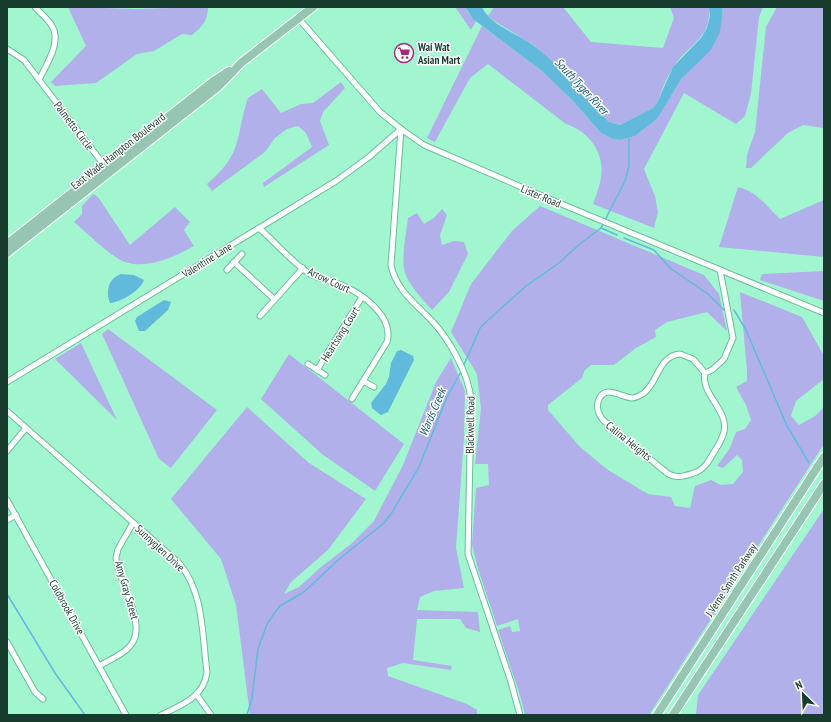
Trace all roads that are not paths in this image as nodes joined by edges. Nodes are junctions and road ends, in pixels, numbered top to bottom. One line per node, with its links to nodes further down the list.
1 (35, 7): 5 (street)
2 (313, 7): 3 (main road, East Wade Hampton Boulevard)
3 (299, 19): 6 (street, Lister Road); 7 (main road, East Wade Hampton Boulevard)
4 (7, 49): 5 (street, Palmetto Circle)
5 (39, 80): 7 (street, Palmetto Circle)
6 (400, 129): 8 (street, Valentine Lane); 15 (street, Lister Road); 44 (street, Blackwell Road)
7 (106, 169): 9 (main road, East Wade Hampton Boulevard); 10 (main road, East Wade Hampton Boulevard)
8 (260, 228): 13 (street, Arrow Court); 25 (street, Valentine Lane)
9 (7, 244)
10 (7, 253)
11 (242, 254): 12 (street)
12 (234, 262): 14 (street); 17 (street)
13 (303, 268): 16 (street, Arrow Court); 17 (street)
14 (227, 270)
15 (720, 270): 18 (street, Lister Road); 22 (street)
16 (362, 297): 21 (street, Heartsong Court); 24 (street, Arrow Court)
17 (274, 299): 19 (street)
18 (824, 313)
19 (260, 316)
20 (308, 364): 21 (street)
21 (317, 370): 23 (street)
22 (705, 374): 22 (street, Calina Heights)
23 (325, 375)
24 (363, 381): 26 (street); 27 (street, Arrow Court)
25 (7, 382)
26 (374, 388)
27 (352, 399)
28 (7, 411): 29 (street, Sunnyglen Drive)
29 (26, 428): 30 (street); 36 (street, Sunnyglen Drive)
30 (7, 450)
31 (824, 457): 45 (main road, J Verne Smith Parkway)
32 (824, 484): 46 (main road)
33 (7, 500): 34 (street, Coldbrook Drive)
34 (16, 515): 35 (street); 38 (street, Coldbrook Drive)
35 (7, 520)
36 (133, 522): 38 (street, Amy Gray Street); 39 (street, Sunnyglen Drive)
37 (7, 642): 40 (street)
38 (99, 666): 41 (street, Coldbrook Drive)
39 (197, 695): 42 (street); 43 (street)
40 (43, 699)
41 (126, 715)
42 (161, 715)
43 (211, 715)
44 (520, 715)
45 (657, 715)
46 (673, 715)

